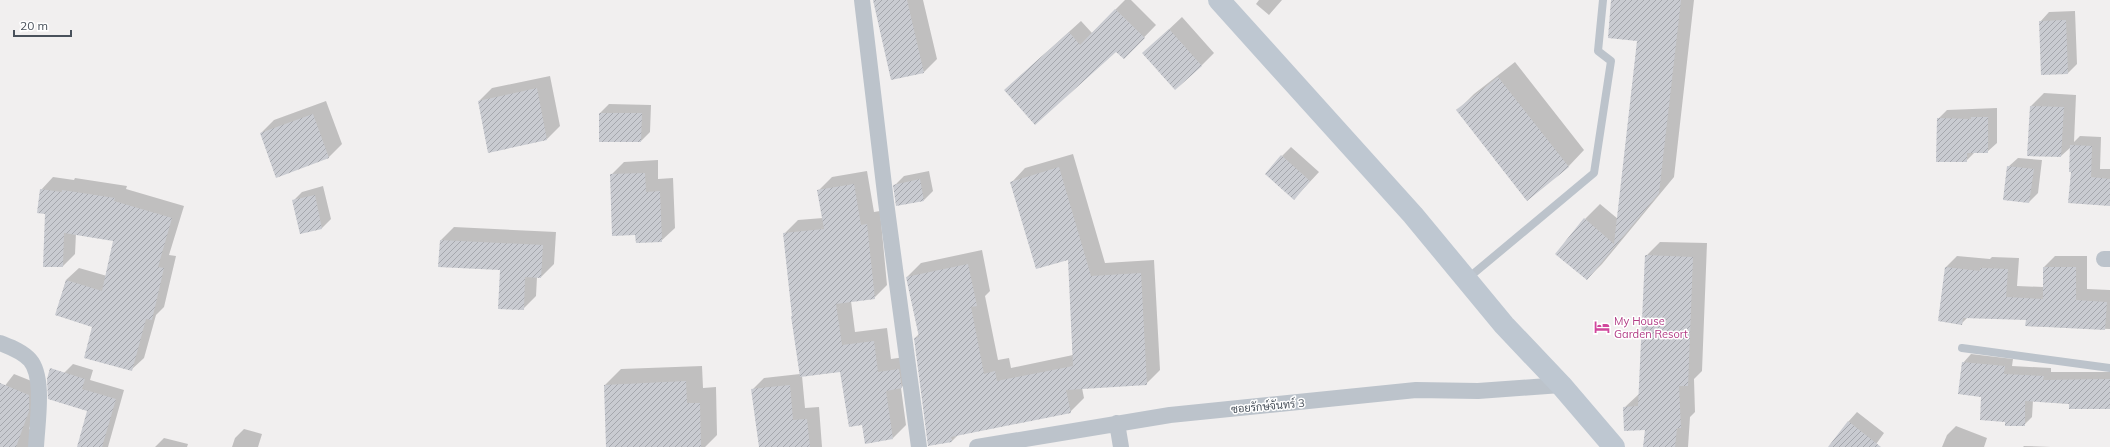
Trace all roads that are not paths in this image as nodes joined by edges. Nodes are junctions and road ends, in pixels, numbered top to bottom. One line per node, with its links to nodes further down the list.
1 (862, 0): 11 (street)
2 (1219, 0): 4 (main road)
3 (1603, 0): 4 (lane)
4 (1466, 279): 8 (main road)
5 (0, 343): 10 (street)
6 (1962, 348): 7 (lane)
7 (2110, 368)
8 (1561, 385): 9 (street, ซอยรักษ์จันทร์ 3); 14 (main road)
9 (1118, 424): 12 (street, ซอยรักษ์จันทร์ 3); 13 (street)
10 (36, 447)
11 (919, 447)
12 (977, 447)
13 (1121, 447)
14 (1614, 447)

